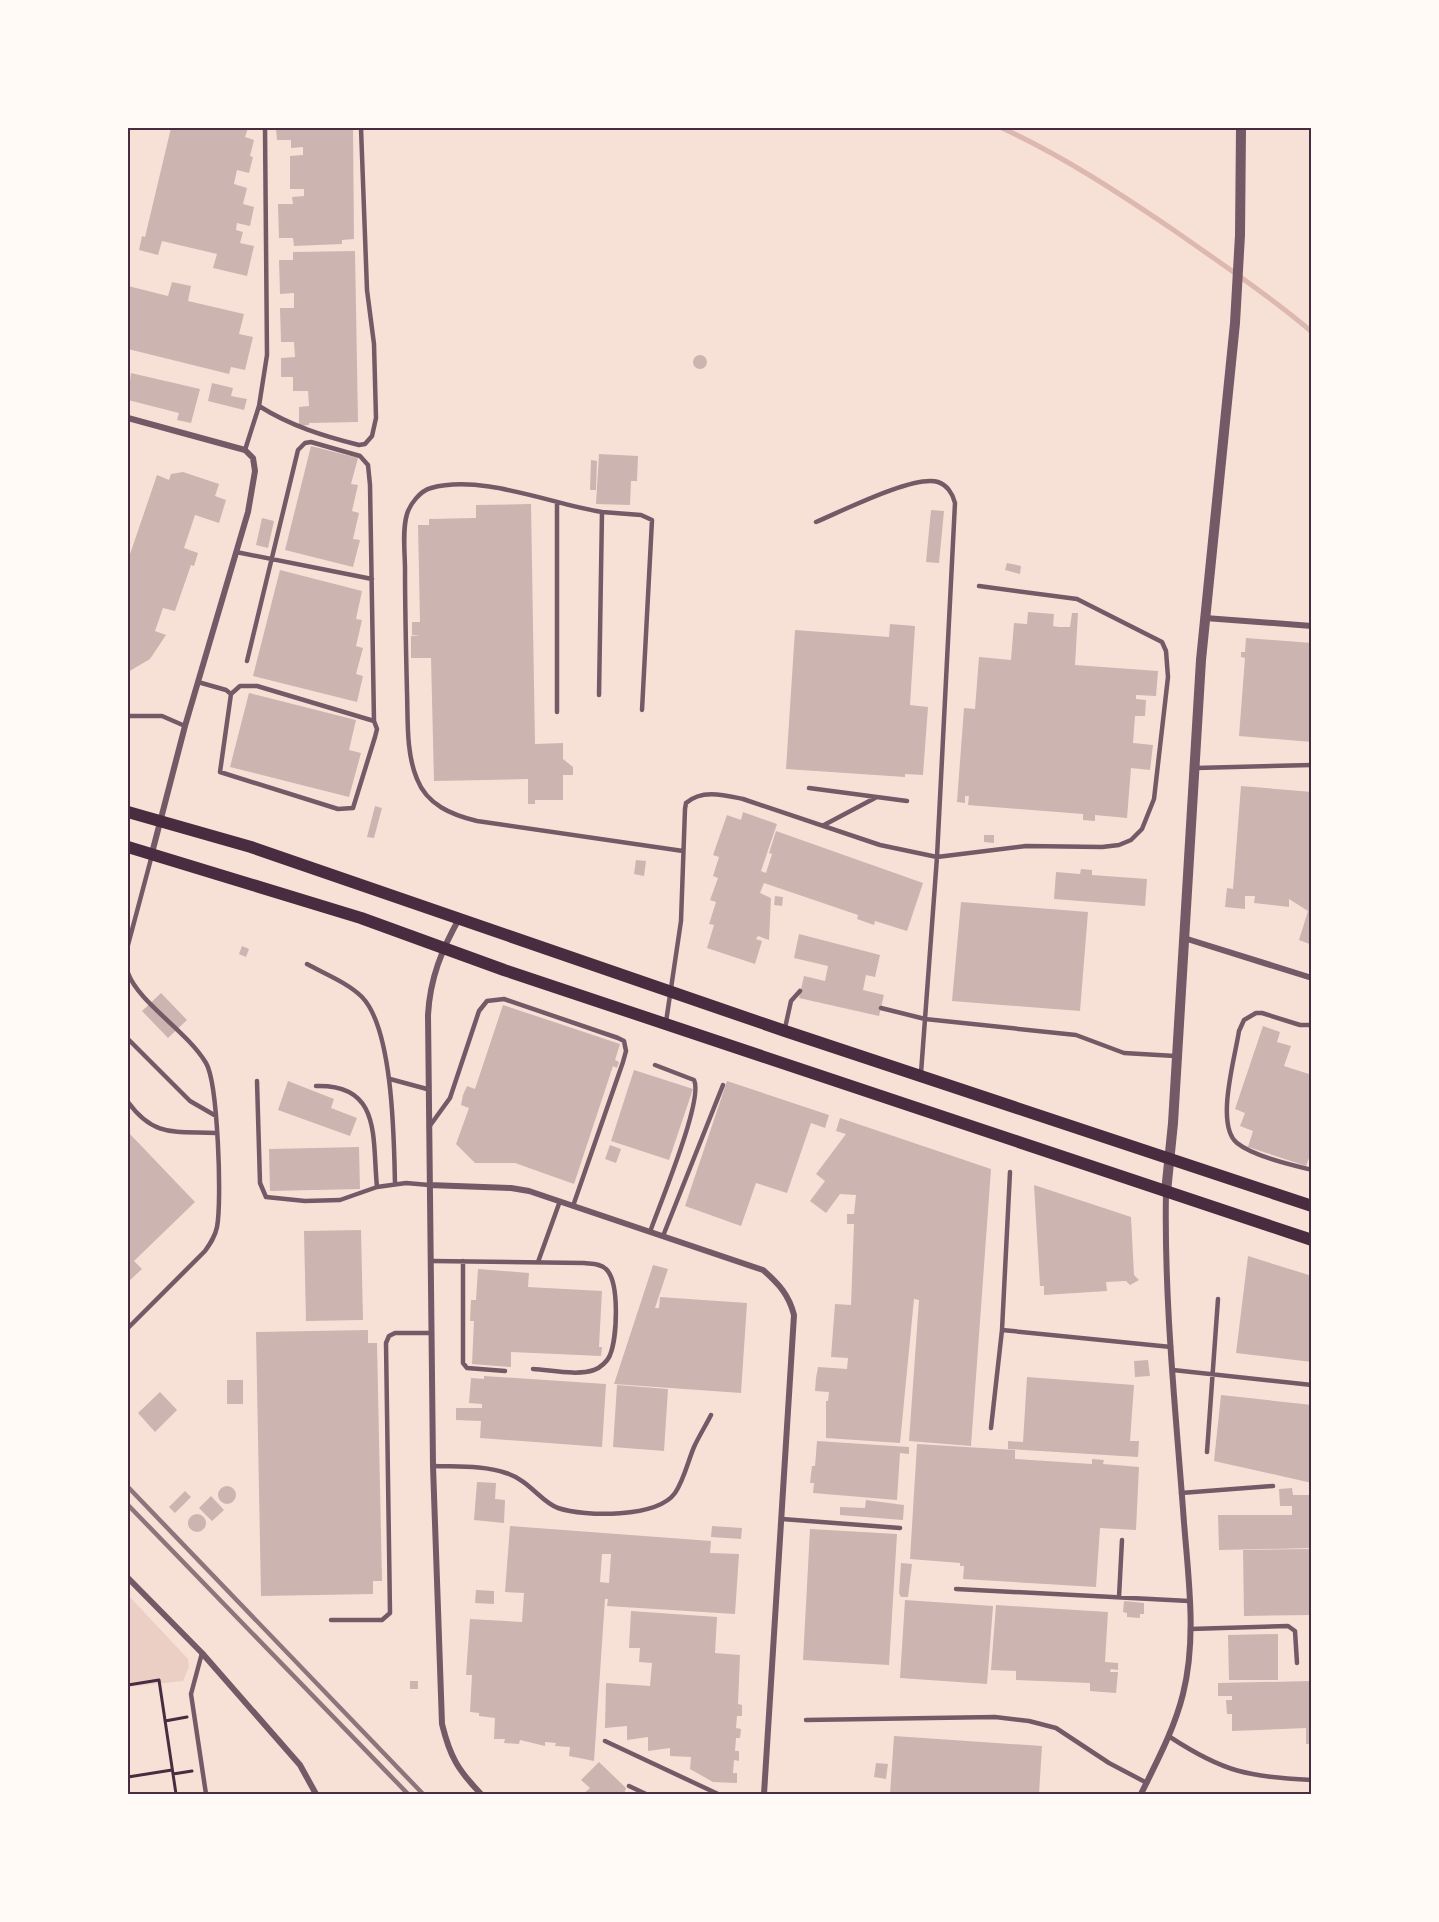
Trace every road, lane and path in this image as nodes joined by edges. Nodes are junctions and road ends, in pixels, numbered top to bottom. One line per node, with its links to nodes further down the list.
1 (265, 128): 4 (lane)
2 (361, 128): 4 (lane)
3 (1240, 128): 14 (street)
4 (259, 406): 6 (lane)
5 (128, 418): 6 (street)
6 (245, 450): 10 (street)
7 (558, 503): 8 (lane); 21 (lane); 34 (lane)
8 (602, 512): 19 (lane); 20 (lane)
9 (816, 522): 36 (lane)
10 (236, 552): 11 (lane); 17 (street)
11 (273, 558): 12 (lane); 12 (lane); 16 (lane)
12 (372, 579): 23 (lane)
13 (979, 586): 36 (lane)
14 (1204, 618): 15 (street); 26 (street)
15 (1311, 626)
16 (247, 661)
17 (198, 682): 18 (lane); 24 (street)
18 (231, 694): 23 (lane); 23 (lane)
19 (599, 695)
20 (642, 710)
21 (557, 712)
22 (128, 716): 24 (lane)
23 (374, 721)
24 (185, 726): 31 (street)
25 (1311, 765): 26 (lane)
26 (1193, 768): 38 (street)
27 (809, 788): 28 (lane)
28 (875, 798): 29 (lane); 32 (lane)
29 (908, 801)
30 (128, 812): 31 (main road)
31 (160, 820): 35 (street); 37 (main road)
32 (824, 825): 34 (lane); 36 (lane)
33 (128, 847): 35 (main road)
34 (683, 851): 44 (lane)
35 (152, 853): 39 (lane); 40 (main road)
36 (937, 857): 47 (lane)
37 (460, 917): 40 (street); 44 (main road)
38 (1184, 938): 43 (street); 52 (street)
39 (128, 945)
40 (444, 946): 48 (main road); 59 (street)
41 (307, 964): 55 (lane)
42 (128, 973): 61 (lane)
43 (1311, 978)
44 (672, 991): 48 (lane); 50 (main road)
45 (800, 991): 50 (lane)
46 (881, 1008): 47 (lane)
47 (925, 1019): 52 (lane); 54 (lane)
48 (666, 1022): 70 (main road)
49 (1311, 1025): 65 (lane)
50 (785, 1031): 54 (main road)
51 (128, 1039): 61 (lane)
52 (1176, 1056): 64 (street)
53 (656, 1065): 74 (lane)
54 (921, 1076): 64 (main road)
55 (390, 1079): 59 (lane); 67 (lane)
56 (257, 1081): 69 (lane)
57 (723, 1085): 75 (lane)
58 (316, 1086): 69 (lane)
59 (427, 1089): 62 (street)
60 (128, 1102): 63 (lane)
61 (216, 1116): 63 (lane)
62 (428, 1129): 68 (street); 72 (lane)
63 (216, 1133): 81 (lane)
64 (1170, 1159): 70 (street); 73 (main road)
65 (1311, 1170)
66 (1010, 1172): 82 (lane)
67 (395, 1184): 68 (lane); 69 (lane)
68 (429, 1185): 71 (street); 77 (street)
69 (377, 1187)
70 (1166, 1192): 76 (main road); 84 (street)
71 (560, 1201): 72 (street); 79 (lane)
72 (573, 1206): 74 (street)
73 (1311, 1206)
74 (650, 1232): 75 (street)
75 (663, 1236): 96 (street)
76 (1311, 1240)
77 (432, 1261): 78 (lane); 83 (street)
78 (463, 1262): 79 (lane); 87 (lane)
79 (538, 1262): 85 (lane)
80 (1218, 1299): 88 (lane)
81 (128, 1328)
82 (1002, 1330): 84 (lane); 91 (lane)
83 (432, 1333): 93 (street); 103 (lane)
84 (1171, 1347): 86 (street)
85 (533, 1369)
86 (1173, 1370): 88 (lane); 95 (street)
87 (505, 1371)
88 (1213, 1374): 89 (lane); 92 (lane)
89 (1311, 1385)
90 (711, 1414): 93 (lane)
91 (991, 1428)
92 (1207, 1452)
93 (433, 1466): 122 (street)
94 (1273, 1486): 95 (lane)
95 (1181, 1493): 102 (street)
96 (782, 1519): 97 (lane); 125 (street)
97 (900, 1528)
98 (1122, 1540): 101 (lane)
99 (128, 1578): 105 (street)
100 (956, 1589): 101 (lane)
101 (1119, 1598): 102 (lane)
102 (1189, 1601): 104 (street)
103 (331, 1620)
104 (1190, 1629): 106 (lane); 111 (street)
105 (202, 1653): 108 (lane); 121 (street)
106 (1297, 1662)
107 (128, 1685): 110 (path)
108 (194, 1716): 110 (path); 113 (lane)
109 (806, 1720): 117 (lane)
110 (165, 1721): 114 (path)
111 (1170, 1737): 116 (lane); 117 (street)
112 (605, 1741): 124 (lane)
113 (202, 1770): 114 (path); 120 (lane)
114 (173, 1772): 115 (path); 119 (path)
115 (128, 1777)
116 (1311, 1779)
117 (1147, 1783): 126 (street)
118 (630, 1786): 123 (lane)
119 (176, 1794)
120 (206, 1794)
121 (316, 1794)
122 (481, 1794)
123 (646, 1794)
124 (718, 1794)
125 (764, 1794)
126 (1141, 1794)

